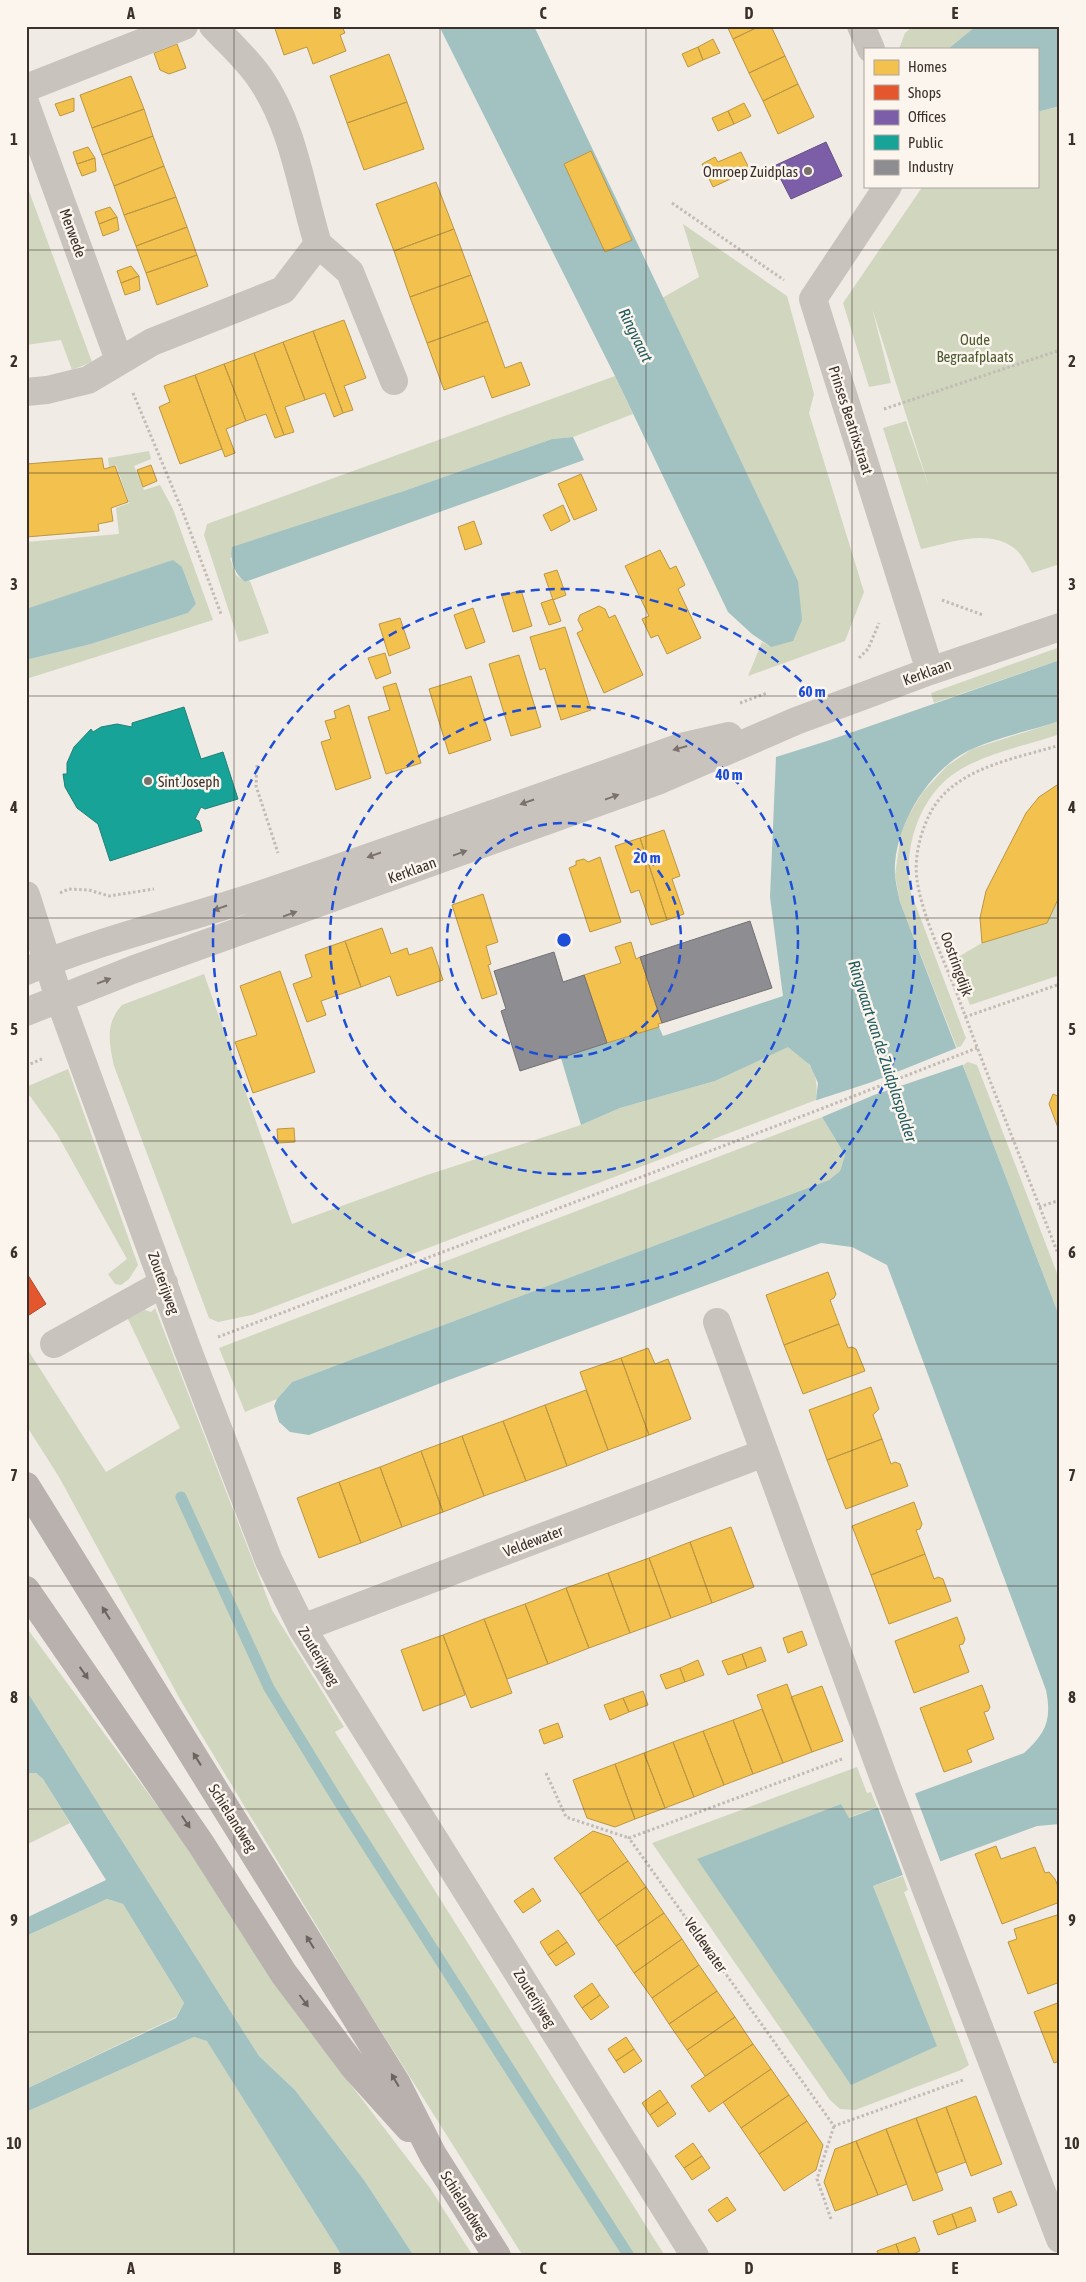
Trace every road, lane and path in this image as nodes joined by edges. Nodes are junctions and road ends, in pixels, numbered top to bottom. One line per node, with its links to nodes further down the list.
1 (184, 26): 3 (street)
2 (213, 26): 7 (street)
3 (26, 88)
4 (26, 105): 10 (street, Merwede)
5 (887, 188): 8 (street)
6 (672, 203): 8 (path)
7 (318, 244): 10 (street); 11 (street)
8 (818, 290): 13 (street, Prinses Beatrixstraat)
9 (1060, 350): 13 (path)
10 (119, 360): 12 (street); 14 (path)
11 (394, 381)
12 (26, 392)
13 (850, 418): 16 (street, Prinses Beatrixstraat)
14 (221, 614)
15 (1060, 627): 16 (street, Kerklaan)
16 (930, 671): 17 (street, Kerklaan)
17 (796, 720): 22 (street, Kerklaan, one-way to 22); 24 (street, Kerklaan, one-way to 17)
18 (1060, 745): 26 (path, Oostringdijk)
19 (257, 765): 20 (path)
20 (279, 855)
21 (26, 895): 22 (street, Zouterijweg)
22 (37, 966): 24 (street, Zouterijweg)
23 (1060, 984): 26 (path)
24 (59, 998): 25 (street, Kerklaan); 31 (street, Zouterijweg)
25 (26, 1012)
26 (965, 1017): 27 (path, Oostringdijk)
27 (977, 1048): 29 (path, Oostringdijk); 34 (path)
28 (1060, 1200): 29 (path)
29 (1040, 1207): 30 (path, Oostringdijk)
30 (1060, 1259)
31 (164, 1283): 33 (street); 34 (street, Zouterijweg)
32 (717, 1322): 35 (street)
33 (54, 1344)
34 (187, 1348): 38 (street, Zouterijweg)
35 (764, 1453): 38 (street, Veldewater); 39 (street)
36 (26, 1486): 44 (main road, Schielandweg, one-way to 36)
37 (26, 1590): 44 (main road, Schielandweg, one-way to 44)
38 (302, 1628): 48 (street, Zouterijweg)
39 (872, 1748): 41 (path); 42 (street)
40 (546, 1773): 41 (path)
41 (629, 1838): 43 (path, Veldewater)
42 (994, 2069): 43 (path); 46 (street)
43 (834, 2126): 45 (path)
44 (433, 2155): 47 (main road, Schielandweg)
45 (831, 2220)
46 (1060, 2239)
47 (497, 2256)
48 (695, 2256)

